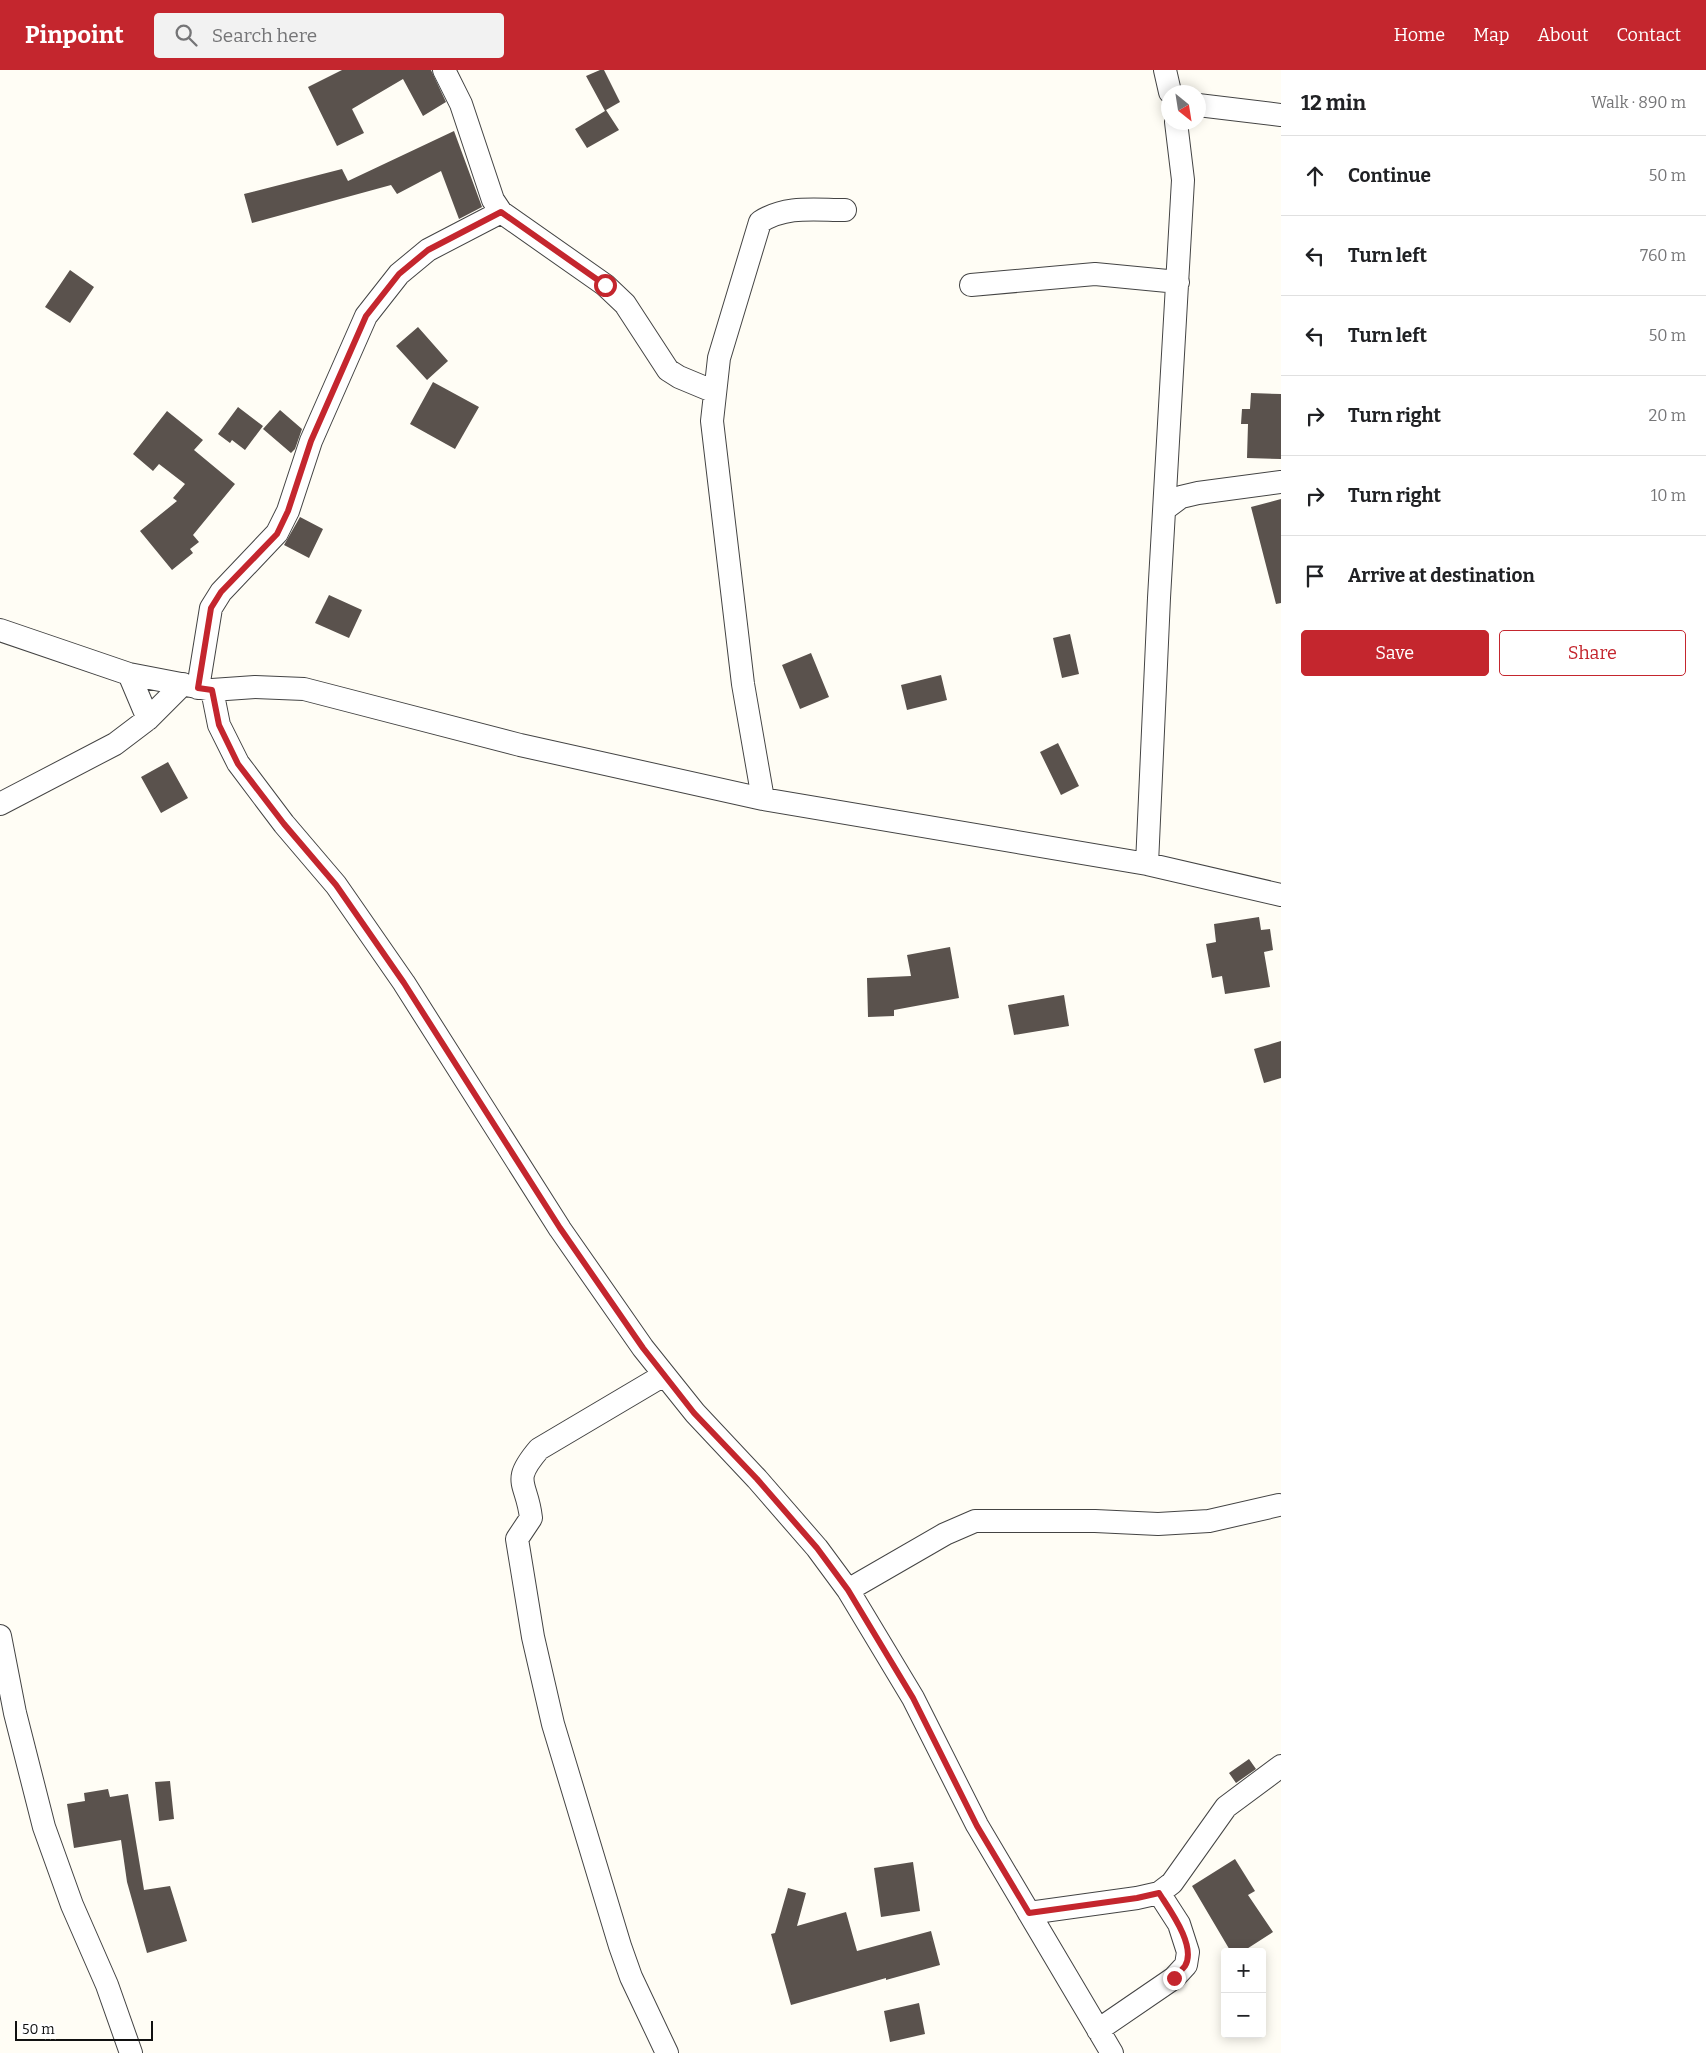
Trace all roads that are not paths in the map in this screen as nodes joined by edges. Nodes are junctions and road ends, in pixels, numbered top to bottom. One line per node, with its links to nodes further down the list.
1 (444, 70): 8 (street)
2 (1165, 70): 3 (street)
3 (1168, 85)
4 (1206, 105): 5 (street)
5 (1281, 116)
6 (1177, 130): 9 (street)
7 (845, 210): 11 (street)
8 (501, 212): 11 (street); 16 (street)
9 (1178, 282): 10 (street); 13 (street)
10 (971, 285)
11 (716, 392): 18 (street)
12 (1281, 482): 13 (street)
13 (1165, 509): 20 (street)
14 (0, 630): 15 (street)
15 (129, 674): 16 (street); 17 (street)
16 (198, 688): 17 (street); 18 (street); 22 (street)
17 (148, 719): 19 (street)
18 (763, 799): 20 (street)
19 (0, 804)
20 (1147, 864): 21 (street)
21 (1281, 895)
22 (664, 1375): 24 (street); 31 (street)
23 (1278, 1506): 24 (street)
24 (848, 1590): 28 (street)
25 (0, 1636): 30 (street)
26 (1281, 1766): 27 (street)
27 (1159, 1893): 28 (street); 29 (street)
28 (1029, 1913): 29 (street)
29 (1098, 2030): 32 (street)
30 (131, 2053)
31 (666, 2053)
32 (1112, 2053)

